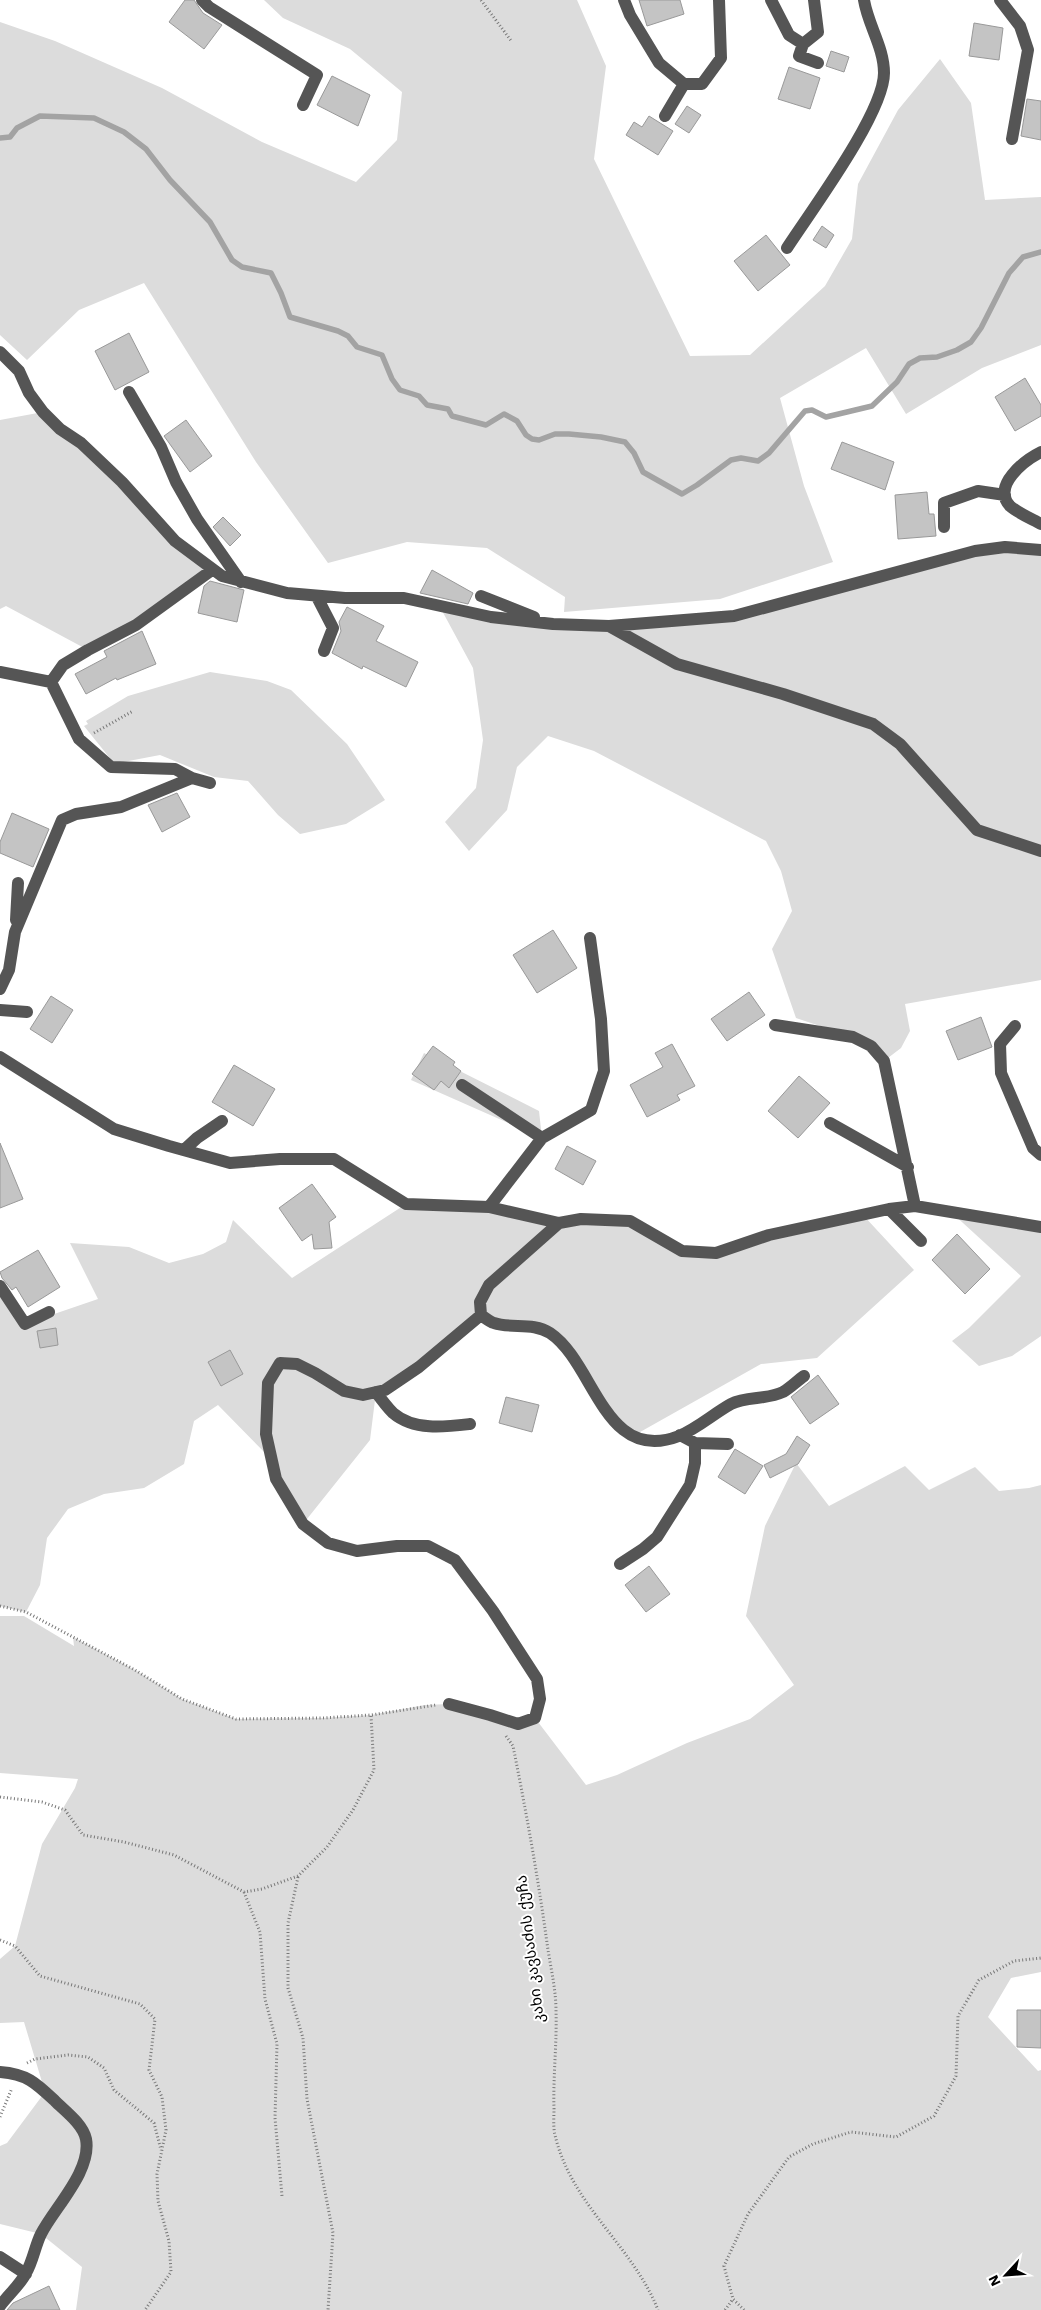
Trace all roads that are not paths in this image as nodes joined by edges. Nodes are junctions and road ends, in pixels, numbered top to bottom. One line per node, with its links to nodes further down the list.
1 (202, 0): 11 (street)
2 (624, 0): 10 (street)
3 (719, 0): 10 (street)
4 (771, 0): 8 (street)
5 (814, 0): 8 (street)
6 (864, 0): 14 (street)
7 (1000, 0): 13 (street)
8 (803, 44): 9 (street)
9 (818, 63)
10 (684, 84): 12 (street)
11 (303, 105)
12 (665, 116)
13 (1012, 139)
14 (786, 248)
15 (0, 352): 22 (street)
16 (129, 392): 23 (street)
17 (1041, 452): 18 (street)
18 (1005, 494): 19 (street); 20 (street)
19 (1041, 524)
20 (944, 527)
21 (1041, 550): 27 (street)
22 (212, 570): 23 (street); 30 (street)
23 (241, 582): 25 (street)
24 (481, 596): 26 (street)
25 (317, 597): 26 (street); 28 (street)
26 (553, 624): 27 (street)
27 (609, 626): 33 (street)
28 (324, 651)
29 (0, 672): 30 (street)
30 (51, 682): 31 (street)
31 (192, 778): 32 (street); 35 (street)
32 (210, 783)
33 (1041, 851)
34 (18, 883): 35 (street)
35 (15, 932): 37 (street)
36 (590, 938): 46 (street)
37 (0, 989)
38 (0, 1010): 39 (street)
39 (27, 1012)
40 (775, 1025): 49 (street)
41 (1015, 1026): 48 (street)
42 (0, 1057): 47 (street)
43 (462, 1084): 46 (street)
44 (222, 1120): 47 (street)
45 (830, 1123): 49 (street)
46 (542, 1138): 51 (street)
47 (184, 1150): 51 (street)
48 (1041, 1155)
49 (908, 1166): 50 (street)
50 (915, 1206): 52 (street); 54 (street)
51 (489, 1207): 53 (street)
52 (889, 1209): 53 (street); 55 (street)
53 (559, 1223): 58 (street)
54 (1041, 1227)
55 (921, 1242)
56 (0, 1286): 57 (street)
57 (49, 1312)
58 (481, 1315): 60 (street); 62 (street)
59 (804, 1376): 62 (street)
60 (376, 1392): 61 (street); 66 (street)
61 (470, 1424)
62 (680, 1435): 63 (street)
63 (696, 1443): 64 (street); 65 (street)
64 (728, 1444)
65 (620, 1564)
66 (449, 1704)
67 (0, 2072): 69 (street)
68 (0, 2257): 69 (street)
69 (26, 2274): 70 (street)
70 (0, 2306)

